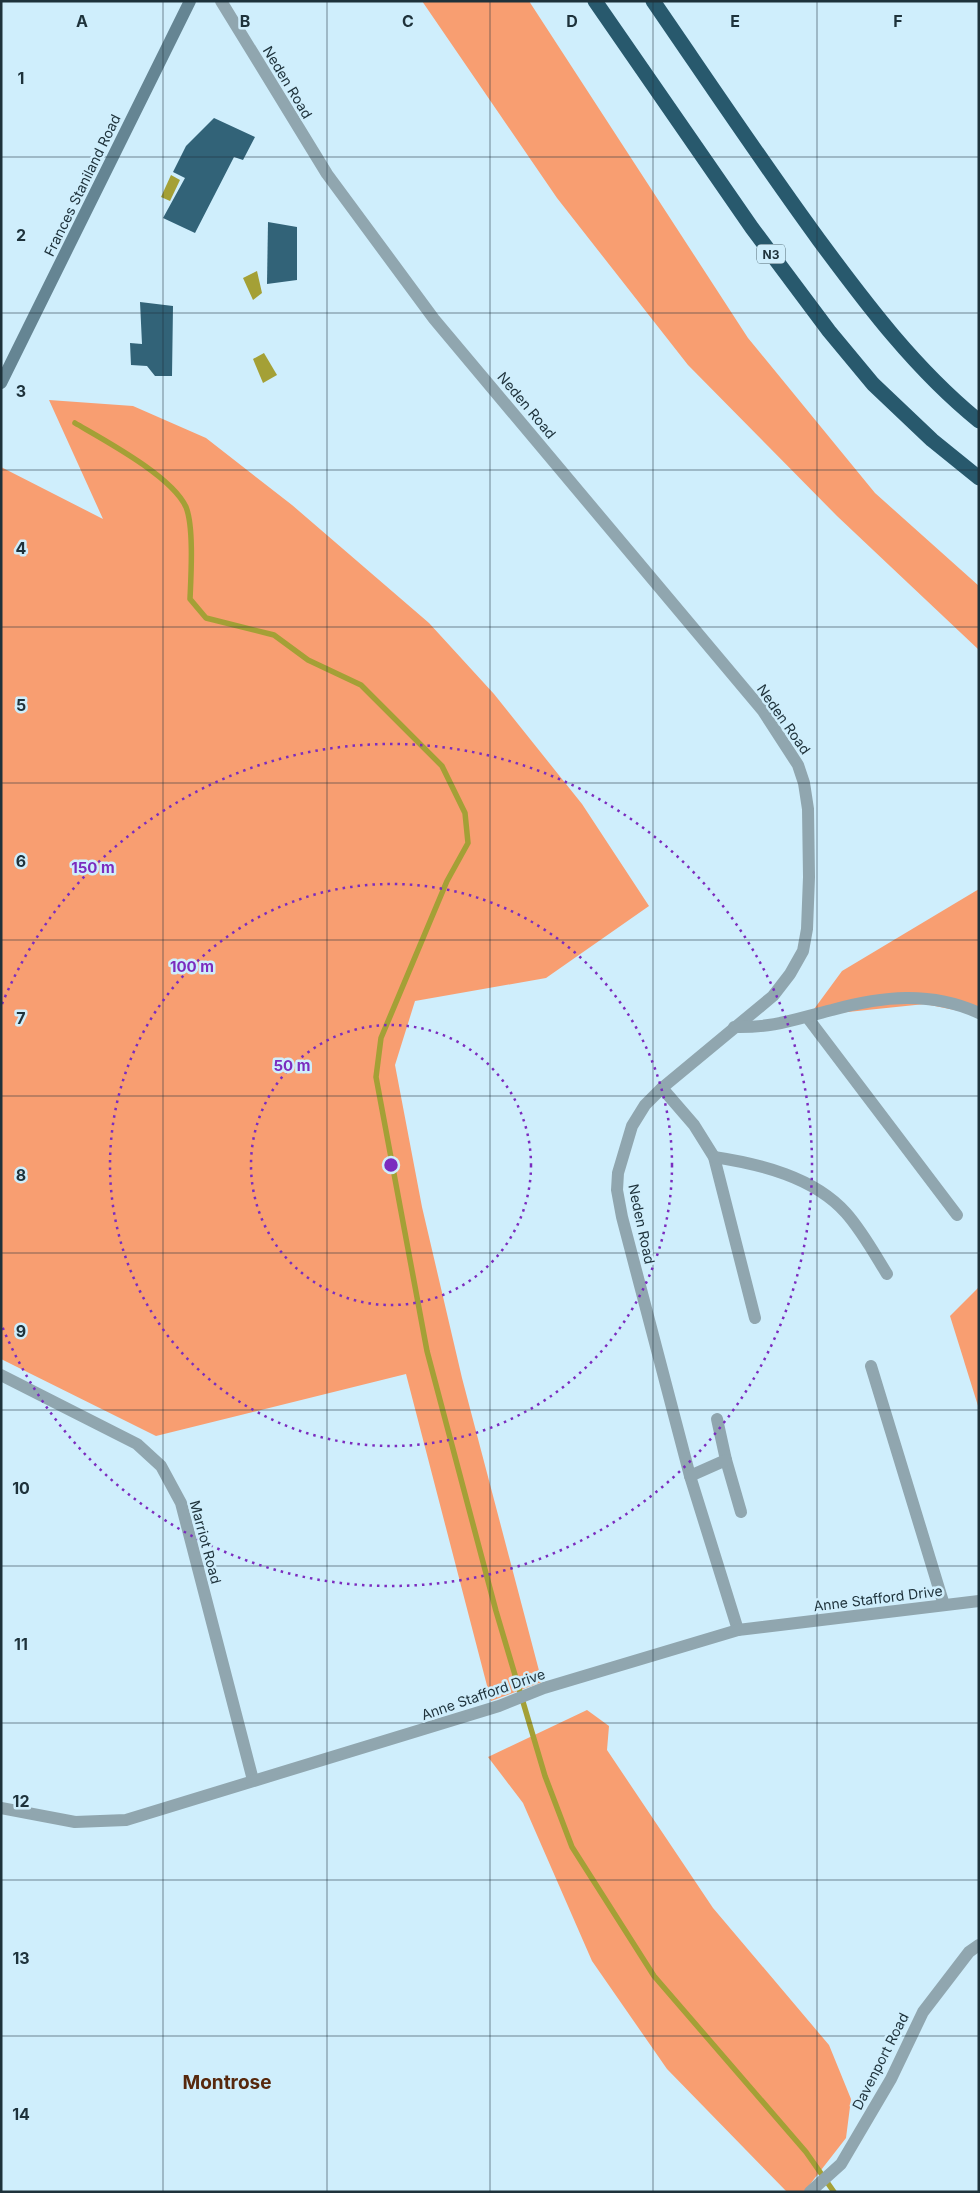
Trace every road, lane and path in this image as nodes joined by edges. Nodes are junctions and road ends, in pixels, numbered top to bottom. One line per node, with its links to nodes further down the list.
1 (190, 1): 5 (street, Frances Staniland Road)
2 (221, 1): 10 (street, Neden Road)
3 (595, 1): 7 (highway, N3)
4 (653, 1): 6 (highway)
5 (1, 383)
6 (979, 421)
7 (979, 478)
8 (979, 1013): 9 (street)
9 (807, 1018): 10 (street); 13 (street)
10 (734, 1026): 11 (street, Neden Road)
11 (662, 1088): 12 (street); 20 (street, Neden Road)
12 (714, 1157): 14 (street); 15 (street)
13 (957, 1215)
14 (887, 1274)
15 (755, 1318)
16 (871, 1366): 23 (street)
17 (1, 1375): 25 (street, Marriot Road)
18 (717, 1418): 19 (street)
19 (726, 1460): 20 (street); 21 (street)
20 (690, 1476): 24 (street, Neden Road)
21 (741, 1512)
22 (979, 1601): 23 (street, Anne Stafford Drive)
23 (944, 1605): 24 (street, Anne Stafford Drive)
24 (738, 1630): 25 (street, Anne Stafford Drive)
25 (253, 1780): 26 (street, Anne Stafford Drive)
26 (1, 1808)
27 (979, 1945): 28 (street, Davenport Road)
28 (810, 2192)

